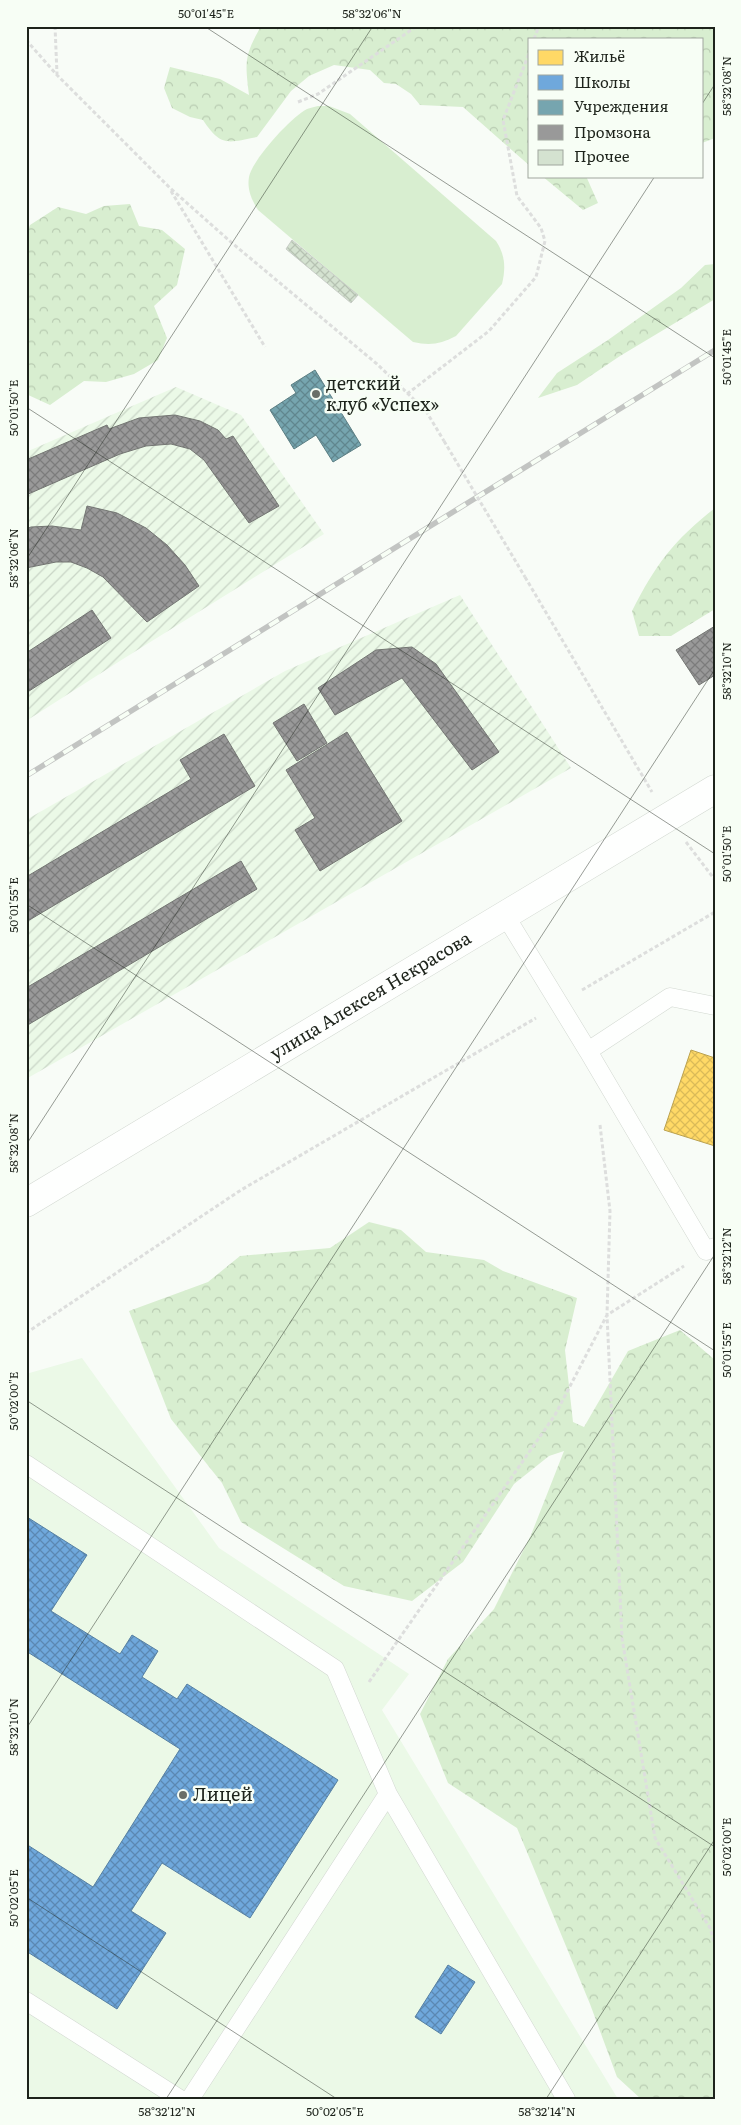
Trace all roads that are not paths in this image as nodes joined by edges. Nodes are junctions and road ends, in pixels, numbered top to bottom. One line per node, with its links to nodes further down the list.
1 (715, 788): 2 (street, улица Алексея Некрасова)
2 (505, 915): 4 (lane); 5 (street, улица Алексея Некрасова)
3 (715, 1006): 4 (lane)
4 (588, 1051): 6 (lane)
5 (26, 1203)
6 (711, 1249)
7 (26, 1464): 8 (lane)
8 (388, 1794): 11 (lane); 12 (lane)
9 (26, 2001): 10 (lane)
10 (180, 2099)
11 (190, 2099)
12 (566, 2099)

